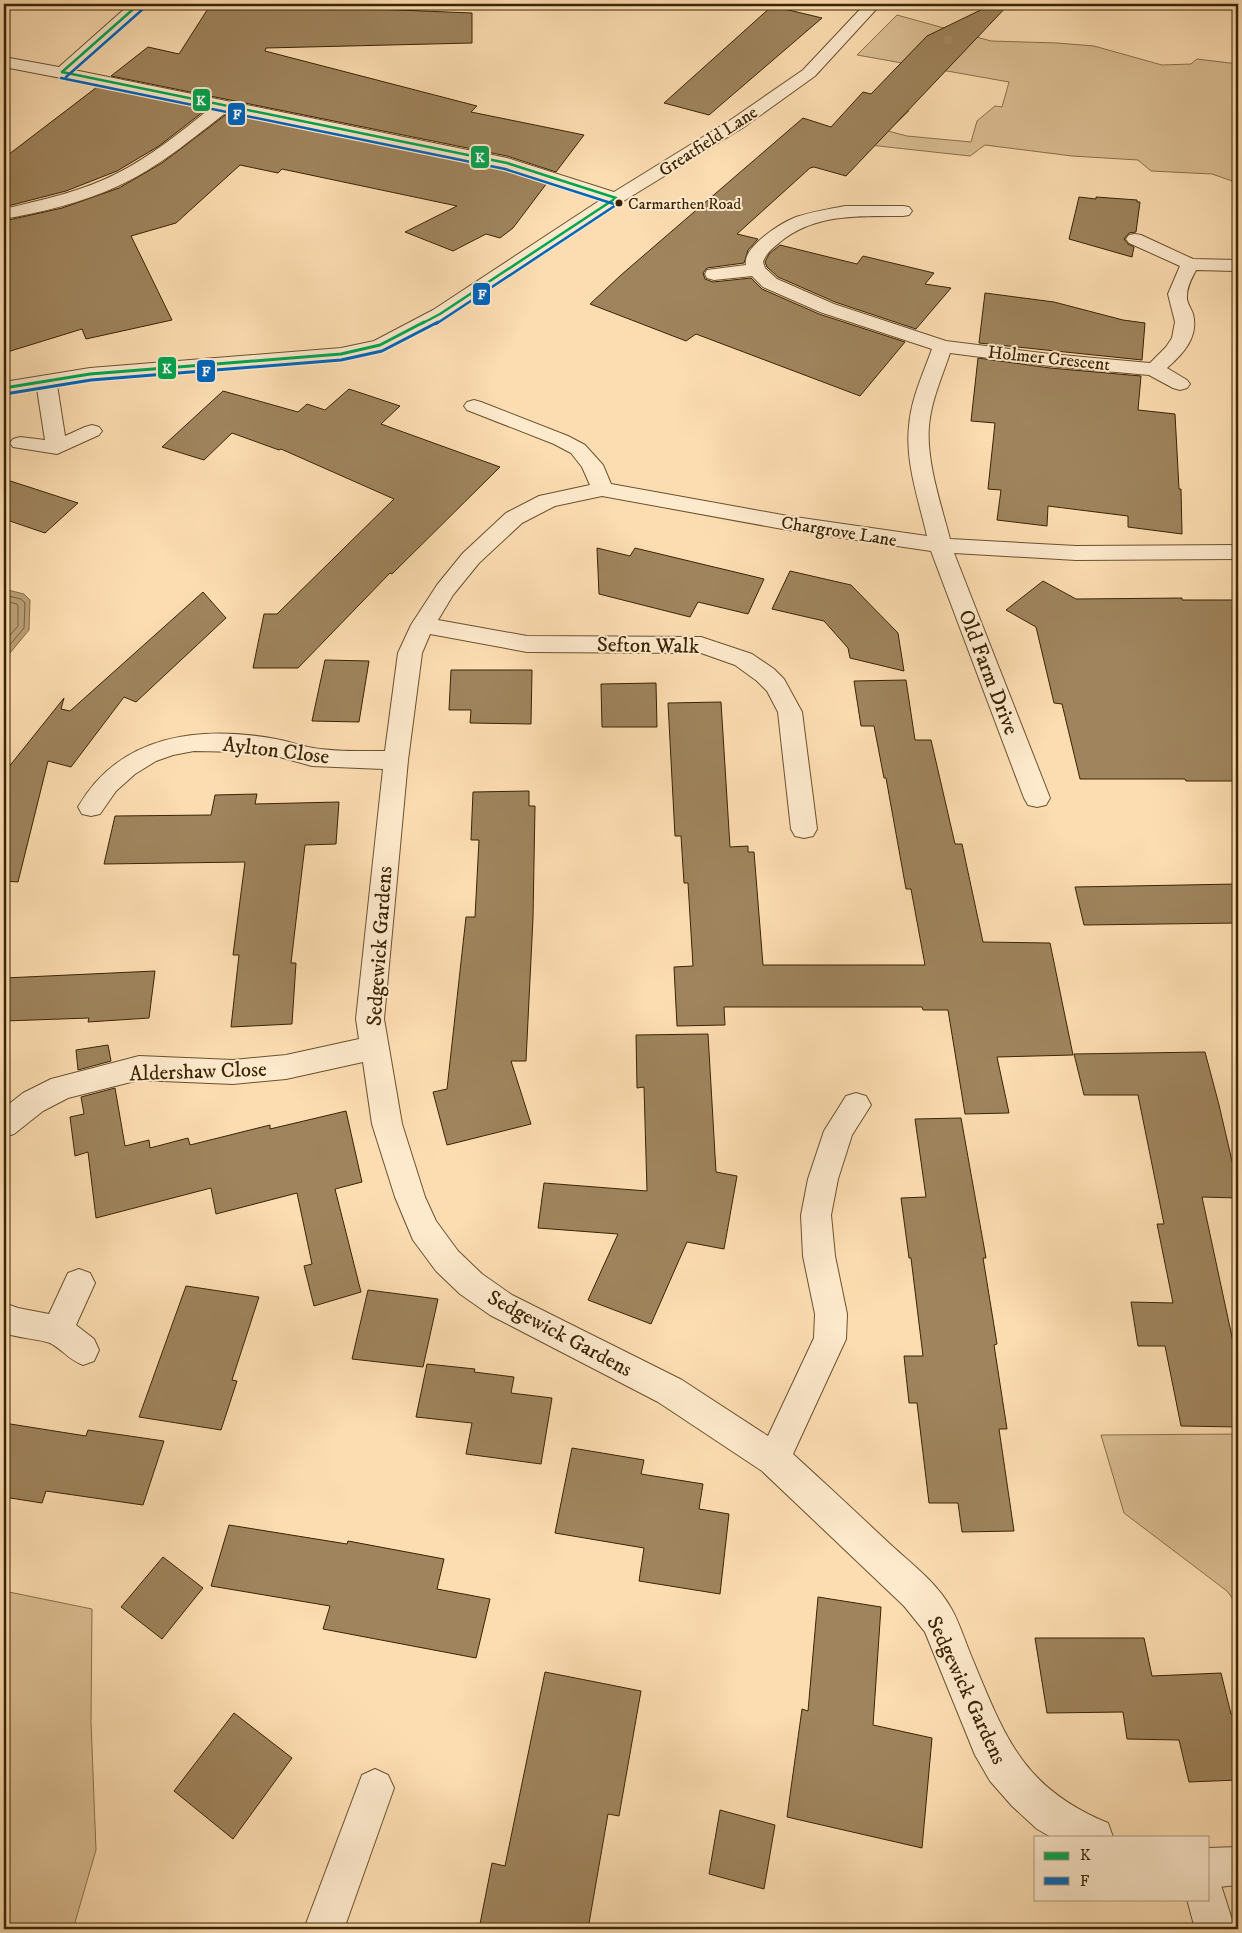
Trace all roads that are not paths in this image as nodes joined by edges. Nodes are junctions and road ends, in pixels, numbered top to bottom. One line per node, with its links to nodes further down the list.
1 (139, 4): 4 (street)
2 (873, 4): 7 (street, Greatfield Lane)
3 (4, 62): 4 (street)
4 (62, 72): 5 (street)
5 (225, 105): 7 (street); 10 (street)
6 (832, 196): 8 (street)
7 (616, 198): 18 (street, Greatfield Lane)
8 (845, 211): 9 (street); 14 (street)
9 (903, 211)
10 (4, 214)
11 (1135, 239): 12 (street)
12 (1190, 264): 13 (street); 17 (street)
13 (1235, 265)
14 (756, 270): 15 (street); 16 (street, Holmer Crescent)
15 (714, 274)
16 (943, 346): 17 (street, Holmer Crescent); 26 (street)
17 (1154, 369): 19 (street, Holmer Crescent)
18 (46, 381): 20 (street, Greatfield Lane); 24 (street)
19 (1180, 384)
20 (4, 388)
21 (474, 406): 25 (street)
22 (92, 431): 24 (street)
23 (20, 443): 24 (street)
24 (57, 448)
25 (602, 490): 26 (street, Chargrove Lane); 28 (street, Sedgewick Gardens)
26 (940, 546): 27 (street, Chargrove Lane); 30 (street, Old Farm Drive)
27 (1238, 552)
28 (423, 625): 29 (street, Sedgewick Gardens); 32 (street, Sefton Walk)
29 (396, 760): 31 (street, Aylton Close); 33 (street, Sedgewick Gardens)
30 (1037, 798)
31 (91, 807)
32 (804, 829)
33 (373, 1048): 35 (street, Aldershaw Close); 40 (street, Sedgewick Gardens)
34 (856, 1105): 40 (street)
35 (4, 1125)
36 (79, 1283): 38 (street)
37 (4, 1318): 38 (street)
38 (58, 1330): 39 (street)
39 (83, 1350)
40 (774, 1459): 42 (street, Sedgewick Gardens)
41 (375, 1788): 46 (street)
42 (1091, 1836)
43 (1238, 1866): 44 (street)
44 (1210, 1868)
45 (1207, 1900): 47 (street)
46 (324, 1929)
47 (1215, 1929)

